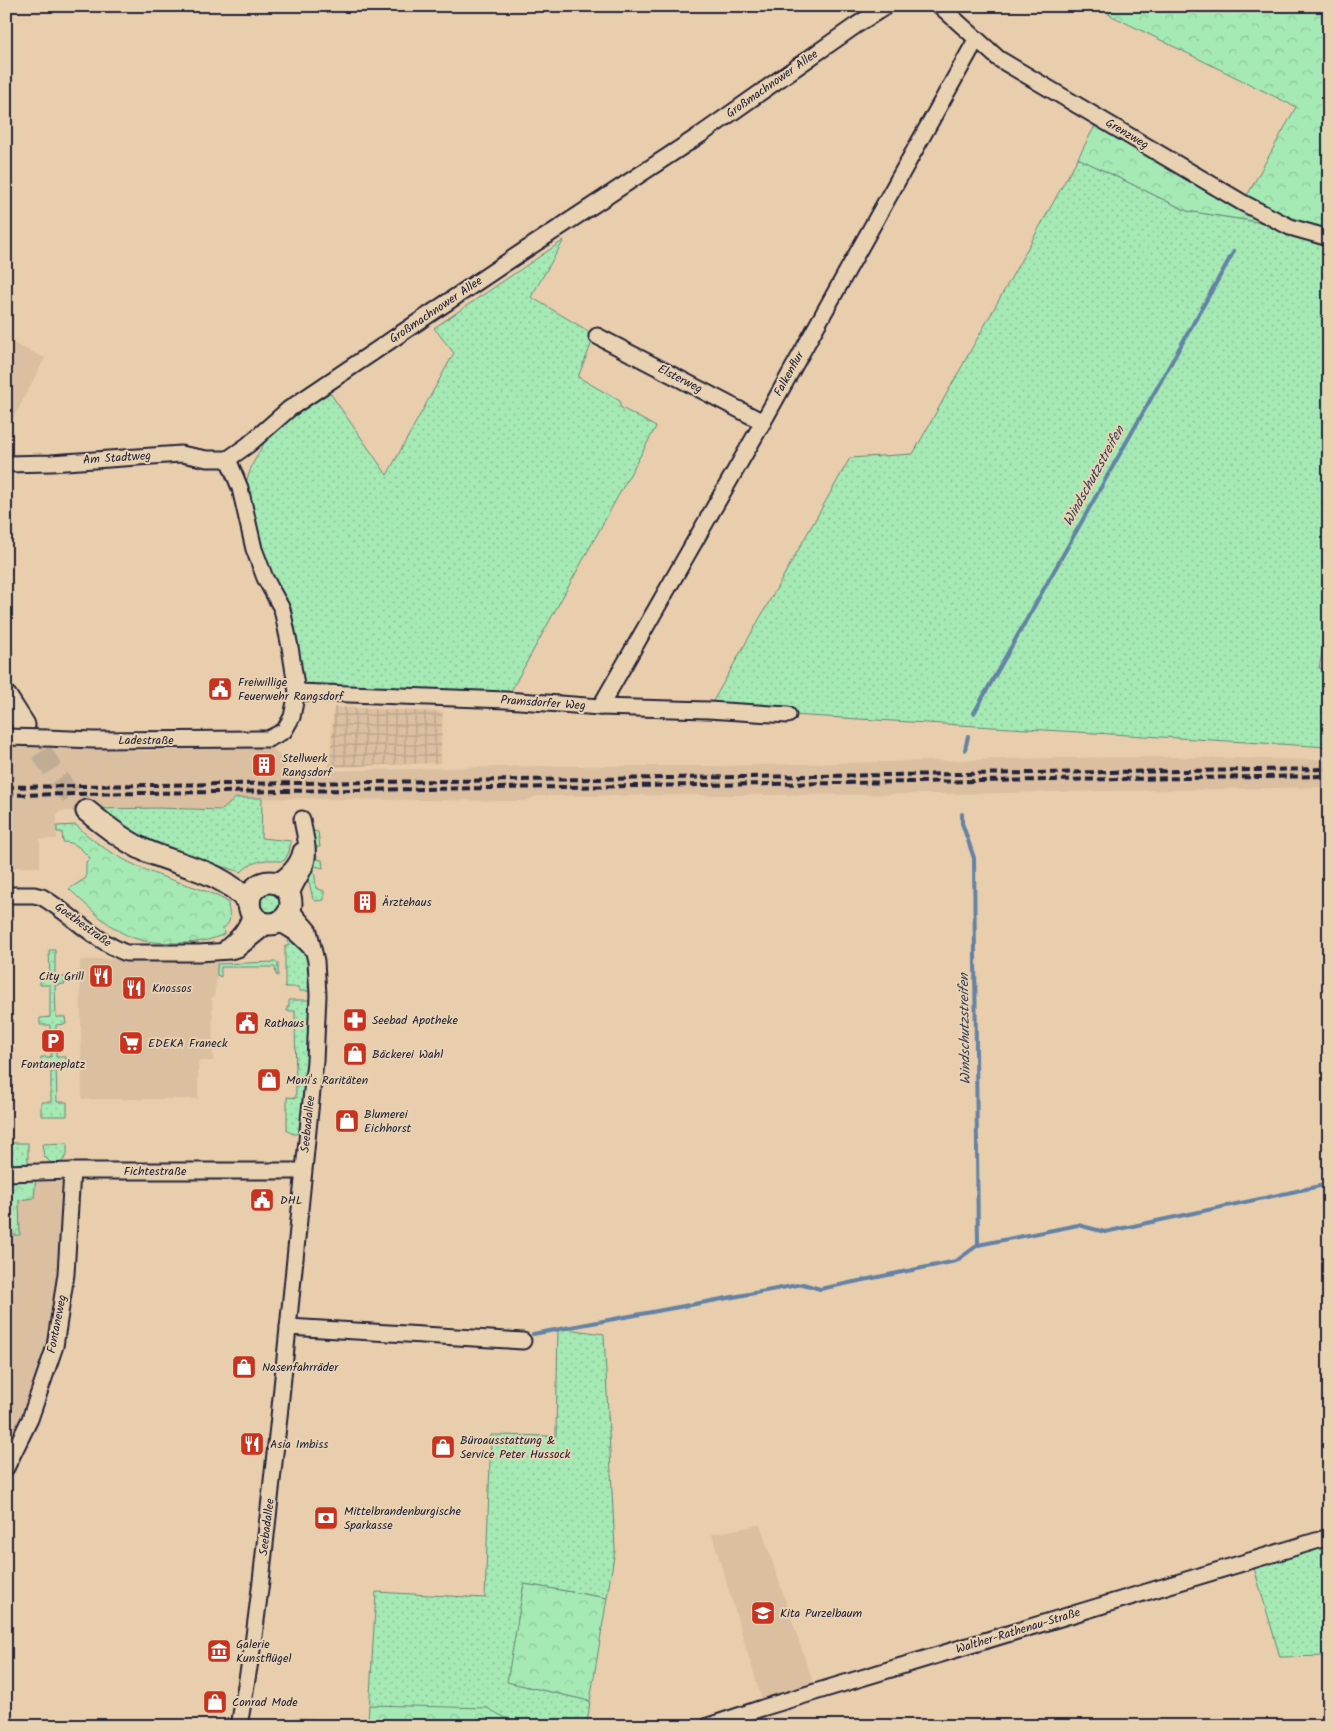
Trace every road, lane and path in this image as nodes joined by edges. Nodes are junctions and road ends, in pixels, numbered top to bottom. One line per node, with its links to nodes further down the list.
1 (886, 6): 7 (street, Großmachnower Allee)
2 (940, 6): 3 (street, Grenzweg)
3 (976, 40): 4 (street, Grenzweg); 6 (street, Falkenflur)
4 (1329, 238)
5 (597, 336): 6 (street, Elsterweg)
6 (763, 422): 11 (street, Falkenflur)
7 (228, 458): 8 (street, Am Stadtweg); 9 (street)
8 (6, 464)
9 (297, 692): 11 (street, Pramsdorfer Weg); 14 (street, Ladestraße, bridge)
10 (6, 697): 13 (street)
11 (600, 707): 12 (street, Pramsdorfer Weg)
12 (788, 715)
13 (24, 725)
14 (6, 737)
15 (88, 811): 18 (street)
16 (303, 826): 18 (street)
17 (6, 895): 18 (street, Goethestraße)
18 (270, 904): 20 (street, Seebadallee)
19 (72, 1171): 20 (street, Fichtestraße); 21 (street, Fichtestraße); 24 (street, Fontaneweg)
20 (303, 1171): 22 (street, Seebadallee)
21 (6, 1173)
22 (288, 1327): 23 (street); 26 (street, Seebadallee)
23 (523, 1340)
24 (6, 1468)
25 (1329, 1537): 27 (street, Walther-Rathenau-Straße)
26 (239, 1726)
27 (708, 1726)

